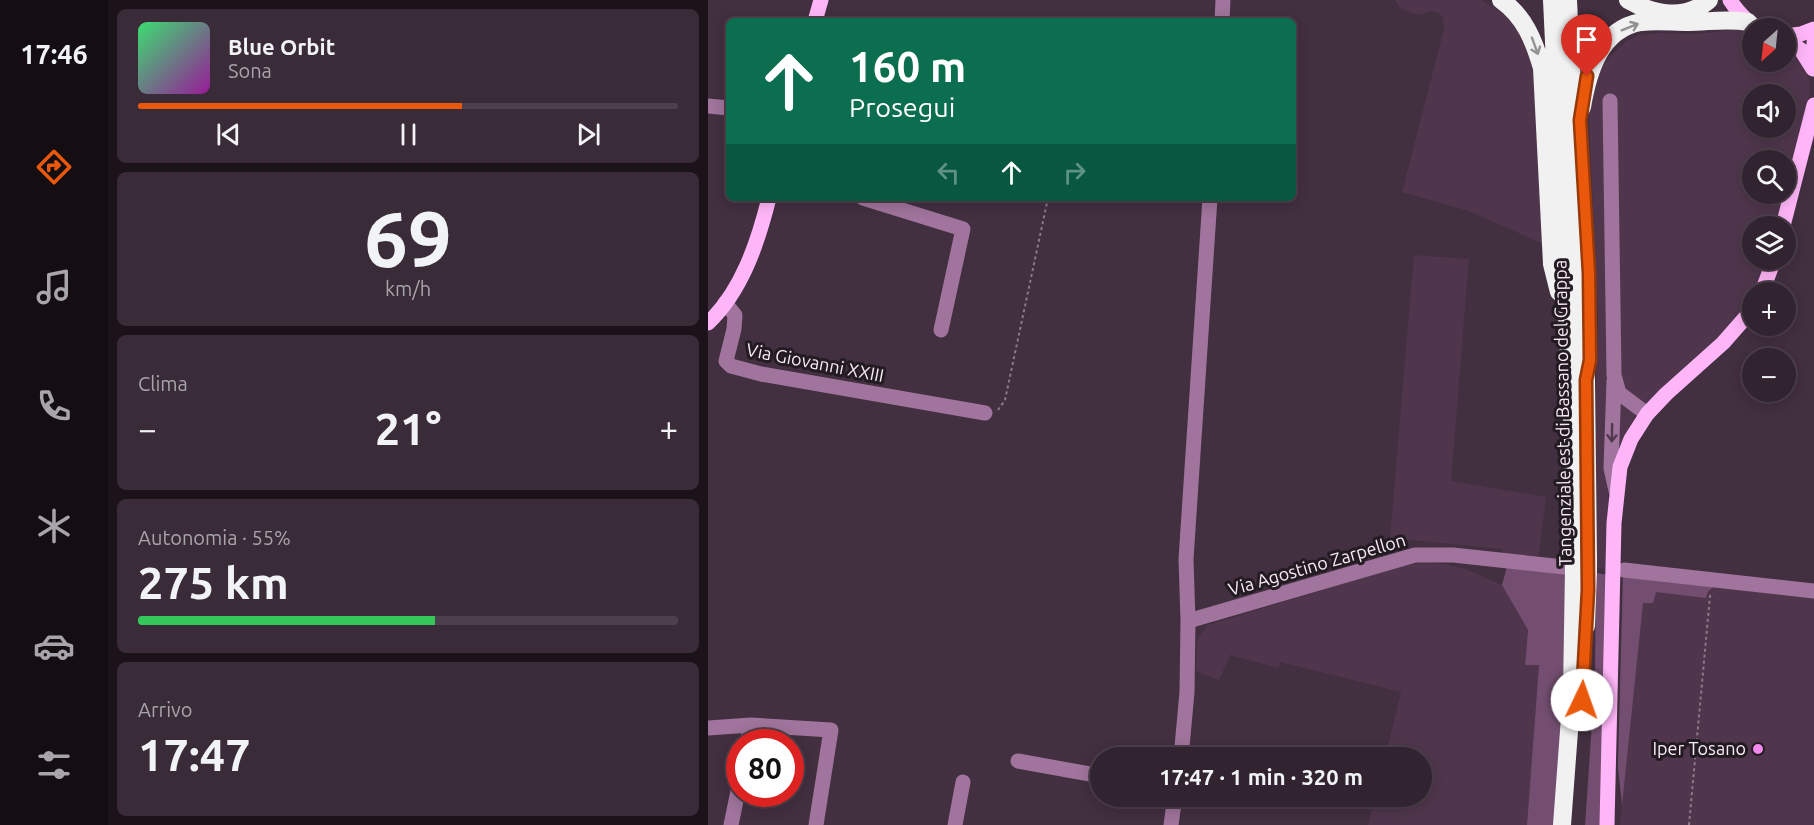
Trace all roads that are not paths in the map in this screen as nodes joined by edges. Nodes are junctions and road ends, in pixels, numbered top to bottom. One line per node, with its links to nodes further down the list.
1 (820, 0): 9 (main road)
2 (1223, 0): 10 (street)
3 (1501, 0): 27 (highway, one-way to 27)
4 (1552, 0): 27 (highway, Tangenziale est di Bassano del Grappa)
5 (1568, 0): 32 (highway, Tangenziale est di Bassano del Grappa)
6 (1628, 0): 7 (highway)
7 (1709, 0)
8 (1730, 0): 11 (main road)
9 (816, 18)
10 (1222, 18)
11 (1747, 18)
12 (1742, 22): 32 (highway, one-way to 12)
13 (1814, 29): 14 (main road)
14 (1796, 35)
15 (1814, 42): 17 (main road)
16 (1796, 46): 17 (main road)
17 (1814, 70)
18 (1610, 101): 31 (street)
19 (1814, 105): 25 (main road)
20 (708, 106): 21 (street)
21 (726, 108)
22 (768, 201): 26 (main road)
23 (873, 201): 30 (street)
24 (1210, 201): 39 (street)
25 (1786, 216)
26 (725, 303): 29 (main road); 33 (street, Via Giovanni XXIII)
27 (1568, 316): 36 (highway, Tangenziale est di Bassano del Grappa)
28 (1742, 322): 34 (main road)
29 (708, 323)
30 (940, 330)
31 (1614, 375): 34 (street); 35 (street, one-way to 35)
32 (1586, 380): 36 (highway, Tangenziale est di Bassano del Grappa)
33 (985, 413)
34 (1647, 414): 35 (main road)
35 (1616, 492): 55 (main road)
36 (1578, 564): 39 (street, Via Agostino Zarpellon); 53 (highway, Tangenziale est di Bassano del Grappa); 54 (highway, Tangenziale est di Bassano del Grappa)
37 (1624, 570): 38 (street)
38 (1814, 591)
39 (1188, 621): 43 (street)
40 (751, 725): 41 (street); 42 (street); 50 (street)
41 (708, 728)
42 (750, 729)
43 (1182, 747)
44 (1018, 761): 45 (street)
45 (1090, 774)
46 (963, 782): 51 (street)
47 (735, 807): 49 (street)
48 (1173, 807): 52 (street)
49 (731, 825)
50 (816, 825)
51 (955, 825)
52 (1171, 825)
53 (1562, 825)
54 (1573, 825)
55 (1607, 825)

